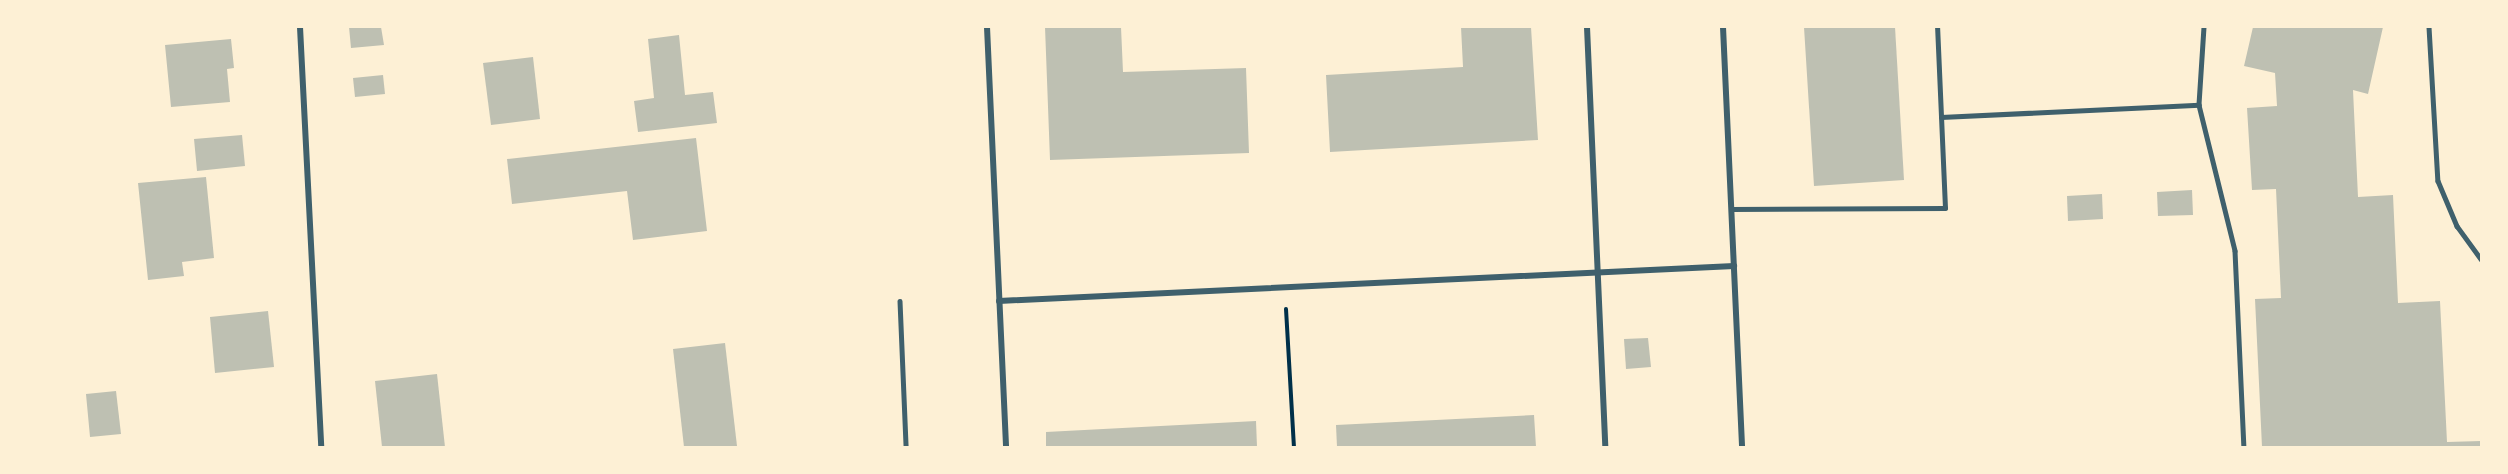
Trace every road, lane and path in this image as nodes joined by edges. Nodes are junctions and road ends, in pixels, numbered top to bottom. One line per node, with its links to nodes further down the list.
1 (300, 27): 17 (street)
2 (987, 27): 16 (street)
3 (1587, 27): 13 (street)
4 (1723, 27): 10 (street)
5 (1937, 27): 9 (lane)
6 (2205, 27): 8 (lane)
7 (2428, 27): 11 (lane)
8 (2199, 105): 9 (lane); 23 (lane)
9 (1941, 117): 10 (lane)
10 (1731, 210): 12 (street)
11 (2481, 259)
12 (1734, 266): 13 (street); 22 (street)
13 (1598, 272): 14 (street); 21 (street)
14 (1285, 287): 16 (street); 20 (path)
15 (900, 301): 18 (lane)
16 (999, 301): 19 (street)
17 (321, 447)
18 (906, 447)
19 (1006, 447)
20 (1294, 447)
21 (1605, 447)
22 (1742, 447)
23 (2244, 447)

